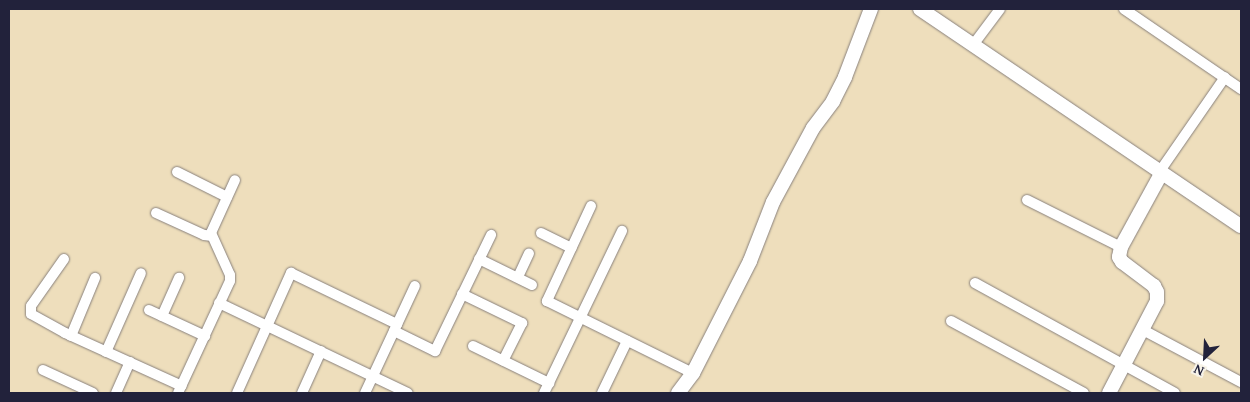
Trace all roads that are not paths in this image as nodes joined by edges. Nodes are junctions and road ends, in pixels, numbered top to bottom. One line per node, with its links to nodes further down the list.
1 (871, 9): 51 (street)
2 (920, 9): 5 (street)
3 (1000, 9): 5 (street)
4 (1124, 9): 6 (street)
5 (973, 45): 9 (street)
6 (1225, 77): 7 (street); 9 (street)
7 (1241, 89)
8 (177, 172): 11 (street)
9 (1161, 172): 15 (street); 20 (street)
10 (235, 180): 11 (street)
11 (227, 197): 19 (street)
12 (1027, 200): 20 (street)
13 (591, 206): 21 (street)
14 (156, 213): 19 (street)
15 (1241, 226)
16 (622, 230): 36 (street)
17 (541, 233): 21 (street)
18 (491, 235): 23 (street)
19 (212, 236): 33 (street)
20 (1121, 247): 40 (street)
21 (572, 248): 36 (street)
22 (529, 253): 26 (street)
23 (479, 258): 26 (street); 32 (street)
24 (64, 259): 41 (street)
25 (141, 273): 45 (street)
26 (518, 277): 30 (street)
27 (95, 278): 41 (street)
28 (179, 278): 35 (street)
29 (975, 283): 49 (street)
30 (532, 285)
31 (415, 286): 39 (street)
32 (462, 294): 39 (street); 47 (street)
33 (220, 303): 38 (street); 42 (street)
34 (150, 310): 35 (street)
35 (162, 316): 42 (street)
36 (580, 318): 43 (street); 54 (street)
37 (951, 321): 65 (street)
38 (268, 326): 39 (street); 46 (street); 58 (street)
39 (396, 328): 52 (street)
40 (1144, 330): 49 (street); 53 (street)
41 (71, 336): 45 (street)
42 (205, 336): 55 (street)
43 (627, 341): 51 (street); 63 (street)
44 (473, 346): 47 (street)
45 (106, 352): 48 (street)
46 (321, 352): 52 (street); 59 (street)
47 (503, 361): 54 (street)
48 (130, 362): 55 (street); 57 (street)
49 (1124, 366): 66 (street); 67 (street)
50 (43, 370): 56 (street)
51 (694, 372): 64 (street)
52 (373, 376): 60 (street); 61 (street)
53 (1241, 382)
54 (549, 383): 62 (street)
55 (180, 389)
56 (93, 393)
57 (116, 393)
58 (237, 393)
59 (302, 393)
60 (365, 393)
61 (408, 393)
62 (544, 393)
63 (602, 393)
64 (678, 393)
65 (1084, 393)
66 (1109, 393)
67 (1174, 393)

